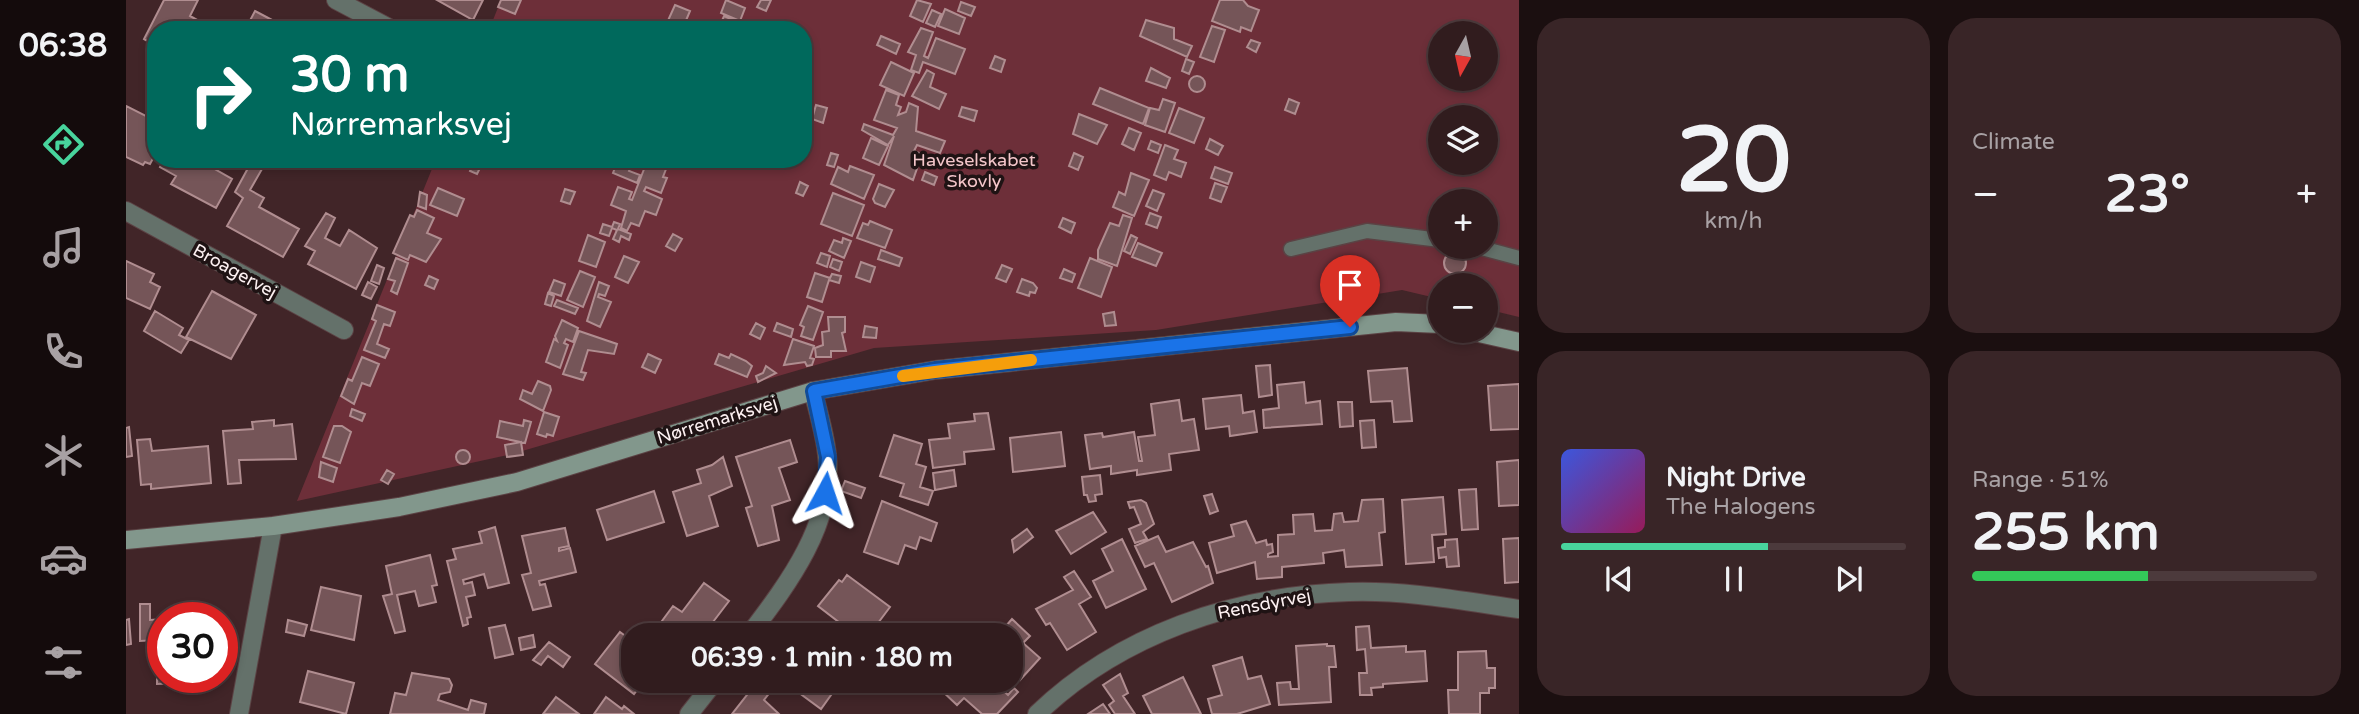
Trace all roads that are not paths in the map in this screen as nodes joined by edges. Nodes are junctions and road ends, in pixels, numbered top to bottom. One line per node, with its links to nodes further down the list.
1 (336, 0): 2 (street)
2 (376, 21)
3 (126, 211): 9 (street, Broagervej)
4 (1428, 239): 5 (lane)
5 (1291, 249)
6 (1498, 252): 7 (lane)
7 (1519, 258)
8 (1428, 323): 12 (street, Nørremarksvej)
9 (344, 330)
10 (1498, 337): 11 (street)
11 (1519, 342)
12 (814, 391): 13 (street, Nørremarksvej); 16 (street)
13 (274, 526): 14 (street, Nørremarksvej); 18 (street)
14 (126, 540)
15 (1519, 609): 20 (street, Rensdyrvej)
16 (758, 623)
17 (706, 693): 19 (street)
18 (239, 714)
19 (689, 714)
20 (1037, 714)

